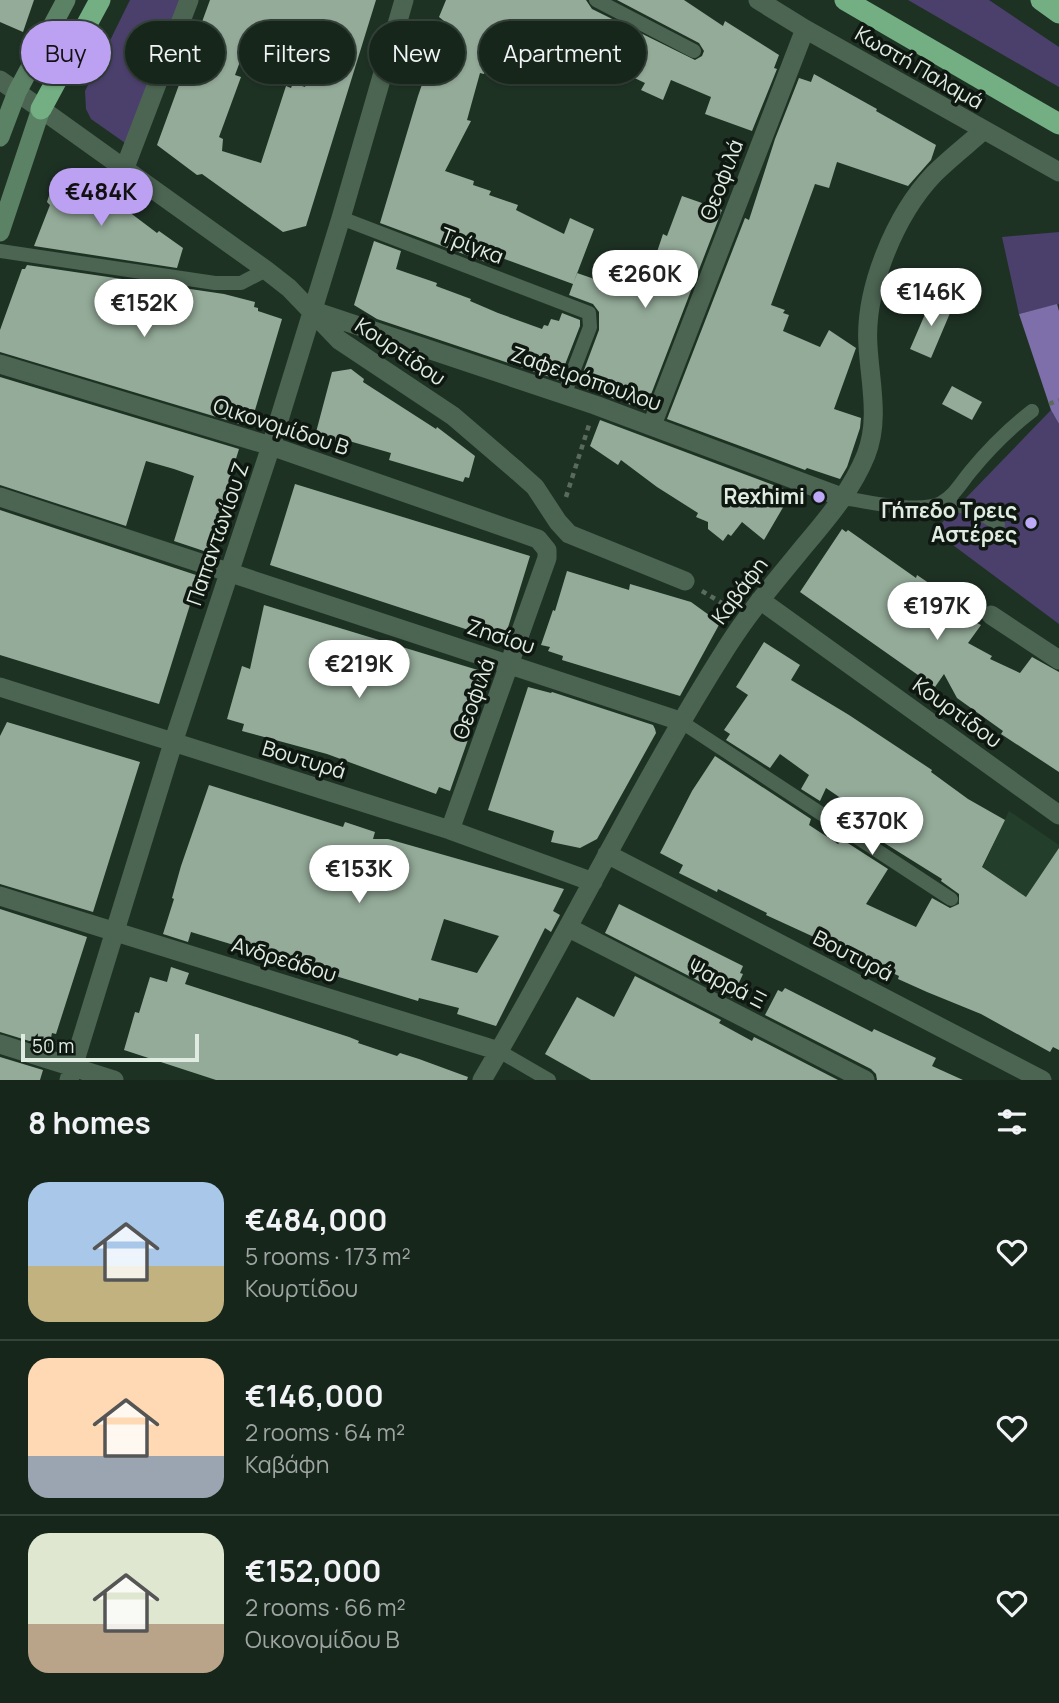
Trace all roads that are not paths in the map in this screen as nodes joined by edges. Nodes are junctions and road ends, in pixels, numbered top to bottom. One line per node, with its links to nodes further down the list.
1 (66, 0): 11 (main road)
2 (100, 0): 12 (highway)
3 (189, 0): 16 (street)
4 (404, 0): 18 (street, Παπαντωνίου Ζ)
5 (596, 0): 9 (lane)
6 (758, 0): 8 (street, Κωστή Παλαμά)
7 (845, 0): 13 (highway)
8 (805, 29): 14 (street, Κωστή Παλαμά); 26 (street, Θεοφιλά)
9 (694, 51)
10 (0, 80): 11 (street, Κουρτίδου)
11 (17, 92): 12 (street, Κουρτίδου); 15 (main road)
12 (41, 109): 16 (street, Κουρτίδου); 19 (main road)
13 (1059, 124)
14 (984, 130): 17 (street, Κωστή Παλαμά); 29 (street, Καβάφη)
15 (0, 137)
16 (124, 170): 21 (street, Κουρτίδου)
17 (1059, 172)
18 (341, 218): 22 (street, Παπαντωνίου Ζ); 24 (lane, Τρίγκα)
19 (0, 232)
20 (0, 251): 21 (lane)
21 (266, 270): 22 (street, Κουρτίδου)
22 (312, 310): 24 (street, Ζαφειρόπουλου); 27 (street, Παπαντωνίου Ζ); 34 (street, Κουρτίδου)
23 (0, 364): 27 (street, Οικονομίδου Β)
24 (564, 395): 26 (street, Ζαφειρόπουλου)
25 (1032, 411): 30 (lane)
26 (652, 425): 29 (street, Ζαφειρόπουλου)
27 (271, 446): 32 (street, Οικονομίδου Β); 33 (street, Παπαντωνίου Ζ)
28 (0, 497): 33 (street, Ζησίου)
29 (844, 498): 30 (lane); 35 (street, Καβάφη)
30 (939, 504): 31 (lane)
31 (998, 525)
32 (543, 544): 38 (street, Θεοφιλά)
33 (228, 572): 38 (street, Ζησίου); 41 (street, Παπαντωνίου Ζ)
34 (684, 581)
35 (760, 600): 40 (street, Καβάφη); 42 (street, Κουρτίδου)
36 (991, 615): 37 (street)
37 (1059, 660)
38 (511, 664): 40 (street, Ζησίου); 43 (street, Θεοφιλά)
39 (2, 693): 41 (street, Βουτυρά)
40 (680, 721): 44 (street, Καβάφη); 47 (lane, Ζησίου)
41 (173, 743): 43 (street, Βουτυρά); 49 (street, Παπαντωνίου Ζ)
42 (1059, 815)
43 (450, 830): 45 (street, Βουτυρά)
44 (607, 854): 45 (street, Καβάφη); 57 (street, Βουτυρά)
45 (593, 882): 48 (street, Καβάφη)
46 (0, 897): 49 (street, Ανδρεάδου)
47 (951, 898)
48 (569, 928): 51 (street, Καβάφη); 56 (street, Ψαρρά Ξ)
49 (116, 931): 51 (street, Ανδρεάδου); 52 (street, Παπαντωνίου Ζ)
50 (0, 1044): 52 (street)
51 (499, 1052): 54 (street, Καβάφη); 55 (lane, Ανδρεάδου)
52 (71, 1074): 53 (street)
53 (114, 1080)
54 (482, 1080)
55 (549, 1080)
56 (865, 1080)
57 (1042, 1080)

